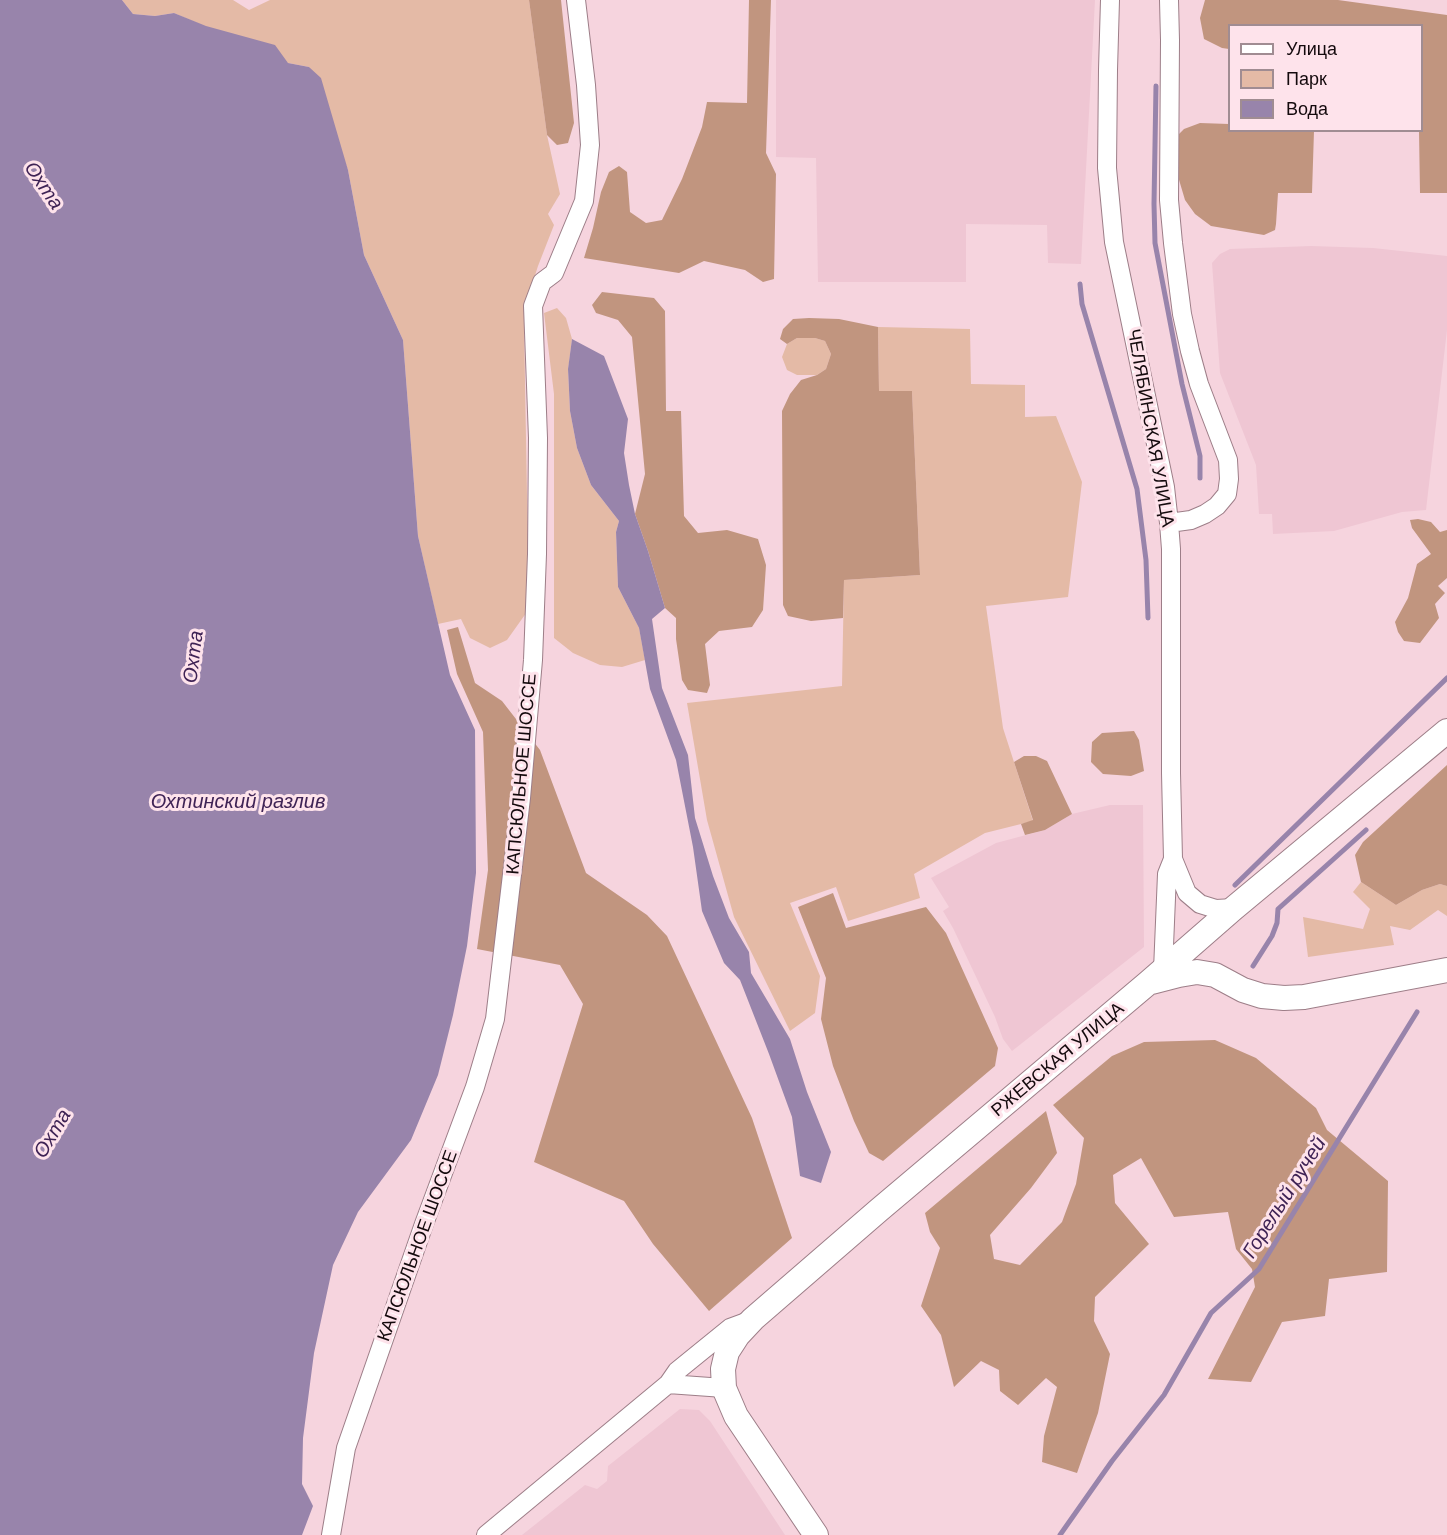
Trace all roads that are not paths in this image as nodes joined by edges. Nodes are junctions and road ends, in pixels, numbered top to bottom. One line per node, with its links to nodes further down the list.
1 (576, 0): 13 (street, КАПСЮЛЬНОЕ ШОССЕ)
2 (1110, 0): 4 (street, ЧЕЛЯБИНСКАЯ УЛИЦА)
3 (1168, 0): 4 (street)
4 (1169, 523): 6 (street, ЧЕЛЯБИНСКАЯ УЛИЦА)
5 (1447, 731): 7 (main road, РЖЕВСКАЯ УЛИЦА)
6 (1173, 859): 7 (street, ЧЕЛЯБИНСКАЯ УЛИЦА); 9 (street, ЧЕЛЯБИНСКАЯ УЛИЦА)
7 (1234, 908): 9 (main road, РЖЕВСКАЯ УЛИЦА)
8 (1447, 970): 9 (main road)
9 (1155, 977): 10 (main road, РЖЕВСКАЯ УЛИЦА)
10 (753, 1319): 11 (street, РЖЕВСКАЯ УЛИЦА); 12 (main road)
11 (668, 1384): 12 (street); 14 (street, РЖЕВСКАЯ УЛИЦА)
12 (724, 1388): 15 (main road)
13 (331, 1535)
14 (486, 1535)
15 (816, 1535)

